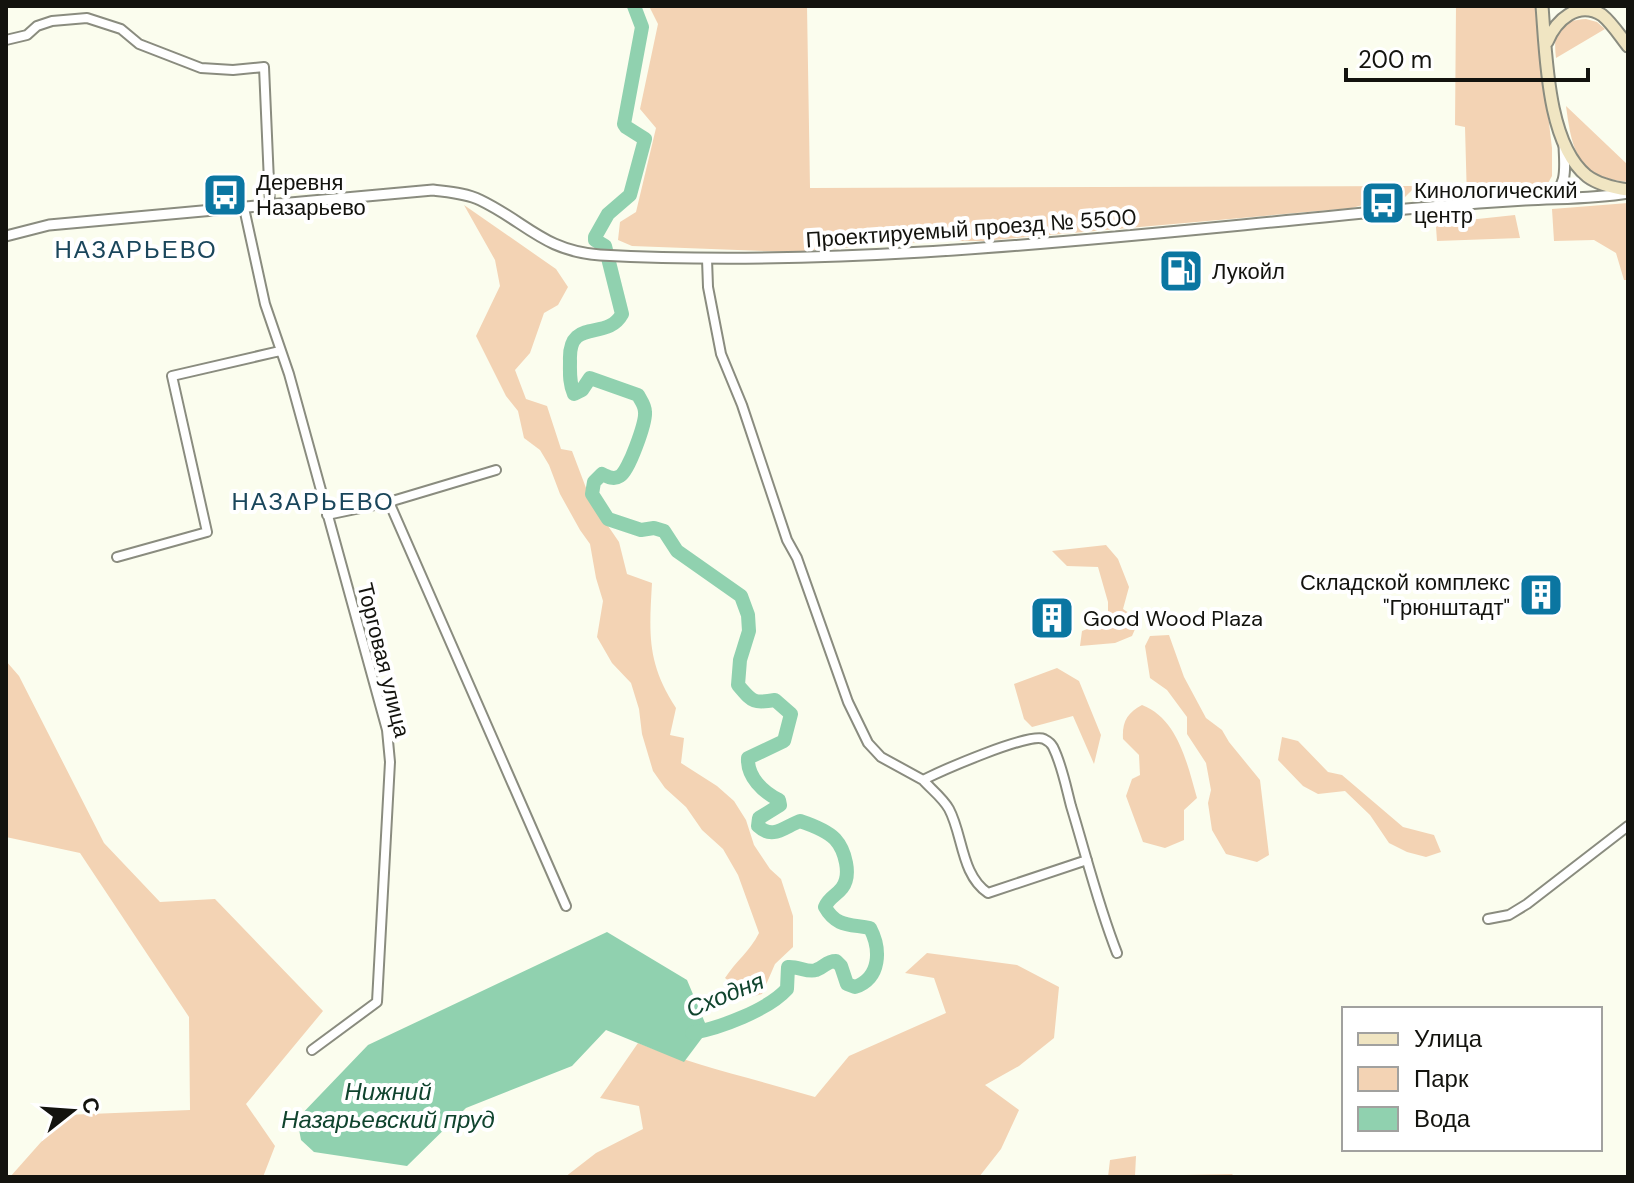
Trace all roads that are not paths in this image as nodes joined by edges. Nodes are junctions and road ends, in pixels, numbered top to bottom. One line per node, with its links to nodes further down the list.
1 (1542, 6): 5 (main road)
2 (1599, 6): 3 (main road)
3 (1606, 18): 5 (main road); 6 (main road)
4 (6, 40): 10 (street)
5 (1545, 46): 7 (main road)
6 (1628, 46)
7 (1564, 143): 8 (main road); 9 (street)
8 (1628, 191): 9 (street, Проектируемый проезд № 5500)
9 (1541, 199): 13 (street, Проектируемый проезд № 5500)
10 (270, 205): 11 (street, Проектируемый проезд № 5500); 13 (street, Проектируемый проезд № 5500)
11 (244, 208): 12 (street, Проектируемый проезд № 5500); 14 (street, Торговая улица)
12 (6, 236)
13 (707, 259): 19 (street)
14 (280, 351): 17 (street, Торговая улица); 18 (street)
15 (496, 470): 16 (street)
16 (389, 502): 17 (street); 22 (street)
17 (327, 515): 25 (street, Торговая улица)
18 (117, 557)
19 (923, 780): 21 (street); 21 (street)
20 (1628, 826): 23 (street)
21 (1087, 860): 24 (street)
22 (566, 906)
23 (1488, 919)
24 (1117, 953)
25 (312, 1050)

